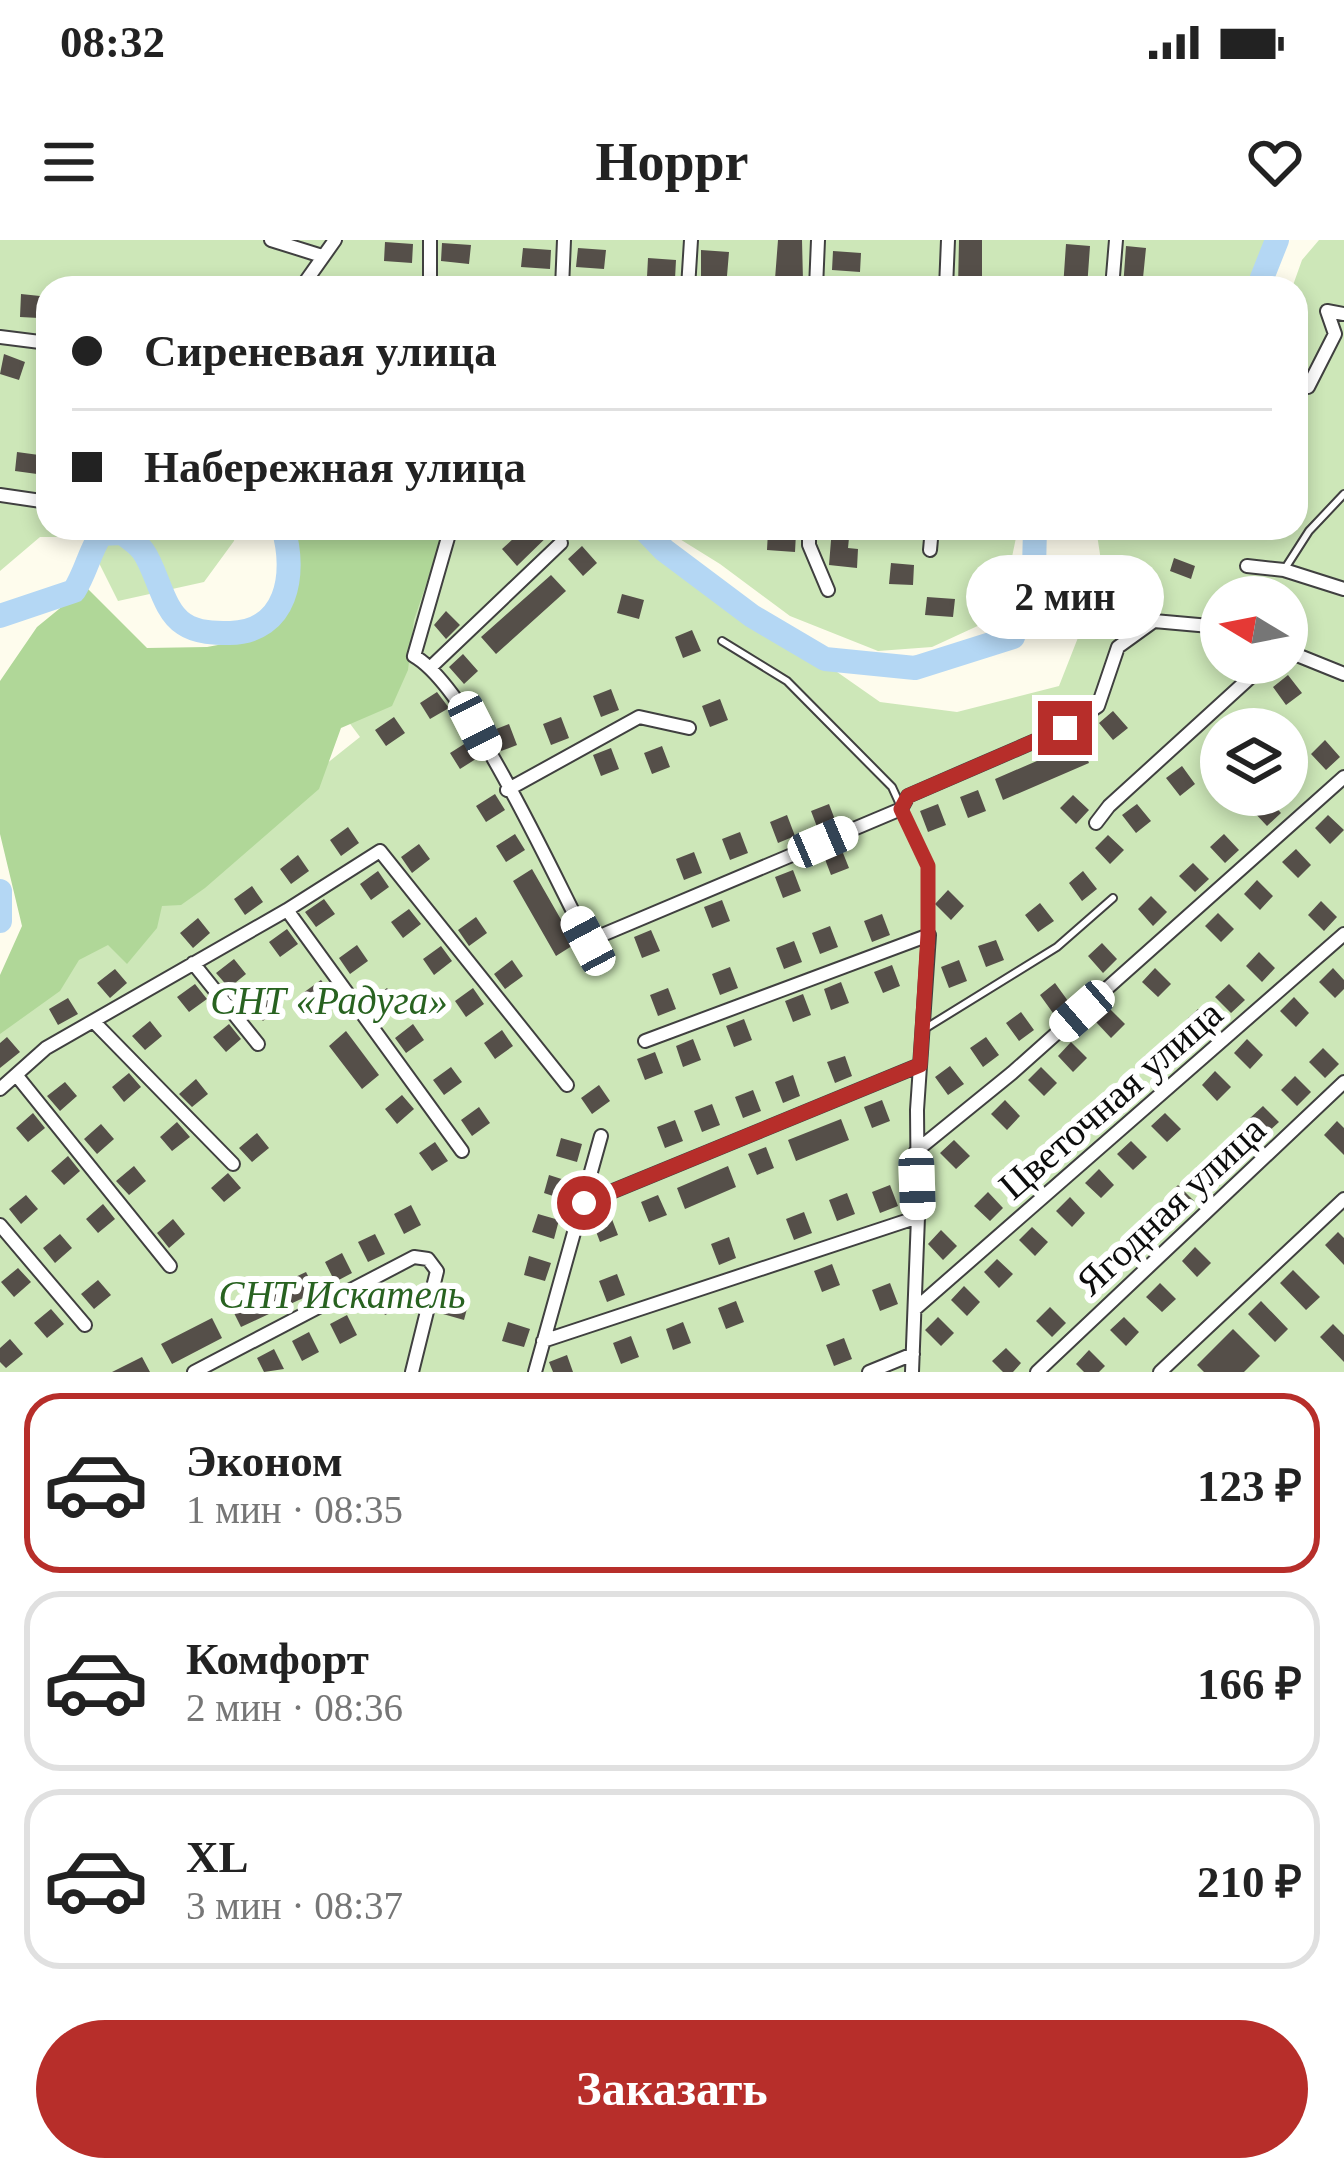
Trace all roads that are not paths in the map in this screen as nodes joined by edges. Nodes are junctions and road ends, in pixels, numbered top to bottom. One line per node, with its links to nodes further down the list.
1 (271, 240): 9 (street)
2 (335, 240): 9 (street)
3 (430, 240): 11 (street)
4 (564, 240): 12 (street)
5 (691, 240): 13 (street)
6 (818, 240): 14 (street)
7 (948, 240): 15 (street)
8 (1116, 240): 16 (street)
9 (322, 256): 10 (street)
10 (310, 276)
11 (430, 276)
12 (562, 276)
13 (689, 276)
14 (816, 276)
15 (946, 276)
16 (1113, 276)
17 (1344, 314): 20 (street)
18 (0, 338): 19 (street)
19 (36, 342)
20 (1308, 387)
21 (1344, 494): 24 (lane)
22 (0, 495): 23 (street)
23 (36, 500)
24 (1308, 533)
25 (447, 540): 38 (street)
26 (808, 540): 34 (street)
27 (931, 540): 30 (street)
28 (1303, 540): 32 (lane)
29 (561, 542): 38 (street)
30 (930, 550)
31 (1246, 566): 32 (street)
32 (1284, 570): 33 (street)
33 (1344, 589)
34 (829, 590)
35 (1200, 625): 44 (street)
36 (722, 641): 44 (lane)
37 (1308, 659): 39 (street)
38 (432, 666): 43 (street)
39 (1344, 674)
40 (1243, 684): 45 (street)
41 (689, 728): 43 (street)
42 (1344, 777): 62 (street)
43 (507, 790): 44 (street)
44 (901, 809): 49 (lane)
45 (1096, 823)
46 (1113, 898): 52 (lane)
47 (287, 910): 50 (street); 58 (street); 61 (street)
48 (1344, 934): 69 (street, Цветочная улица)
49 (928, 935): 52 (street); 53 (street)
50 (193, 963): 51 (street); 54 (street)
51 (95, 1023): 56 (street); 63 (street)
52 (923, 1030): 55 (street)
53 (645, 1041)
54 (258, 1044)
55 (920, 1065): 62 (street); 65 (street)
56 (17, 1076): 59 (street); 68 (street)
57 (1344, 1082): 78 (street, Ягодная улица)
58 (567, 1085)
59 (0, 1089)
60 (601, 1136): 65 (street)
61 (461, 1151)
62 (916, 1151): 66 (street)
63 (233, 1163)
64 (1344, 1199): 79 (street)
65 (584, 1203): 71 (street)
66 (918, 1217): 69 (street); 71 (street)
67 (0, 1225): 70 (street)
68 (170, 1266)
69 (915, 1309): 72 (street)
70 (85, 1325)
71 (543, 1341): 75 (street)
72 (914, 1354): 76 (street); 77 (street)
73 (194, 1372): 74 (street)
74 (412, 1372)
75 (536, 1372)
76 (868, 1372)
77 (912, 1372)
78 (1037, 1372)
79 (1160, 1372)

